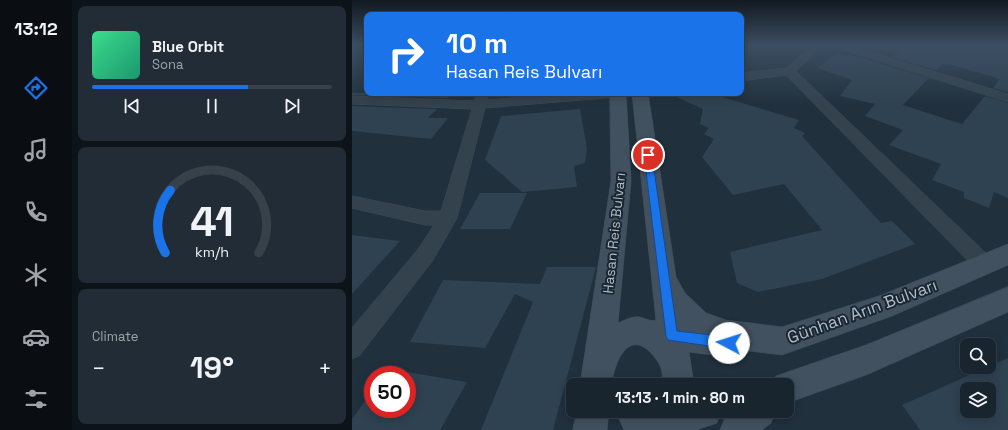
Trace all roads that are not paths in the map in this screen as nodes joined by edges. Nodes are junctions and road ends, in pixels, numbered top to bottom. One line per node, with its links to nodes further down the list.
1 (796, 65): 3 (street)
2 (902, 65): 8 (street)
3 (789, 71): 4 (street); 13 (street)
4 (744, 77)
5 (550, 96): 9 (street)
6 (618, 96): 20 (main road, Hasan Reis Bulvarı)
7 (640, 96): 14 (main road)
8 (1008, 98)
9 (482, 99): 10 (street); 12 (street)
10 (352, 100)
11 (352, 202): 12 (street)
12 (448, 218): 19 (street)
13 (996, 260): 18 (main road, Günhan Arın Bulvarı)
14 (664, 279): 17 (main road); 18 (main road, Günhan Arın Bulvarı)
15 (1008, 299): 23 (main road)
16 (640, 330): 17 (main road); 21 (main road); 22 (main road)
17 (672, 336): 18 (main road); 22 (main road)
18 (782, 342)
19 (352, 347)
20 (599, 378)
21 (600, 378)
22 (676, 378)
23 (794, 385)
24 (592, 418): 26 (main road)
25 (751, 418): 27 (main road)
26 (590, 430)
27 (737, 430)

